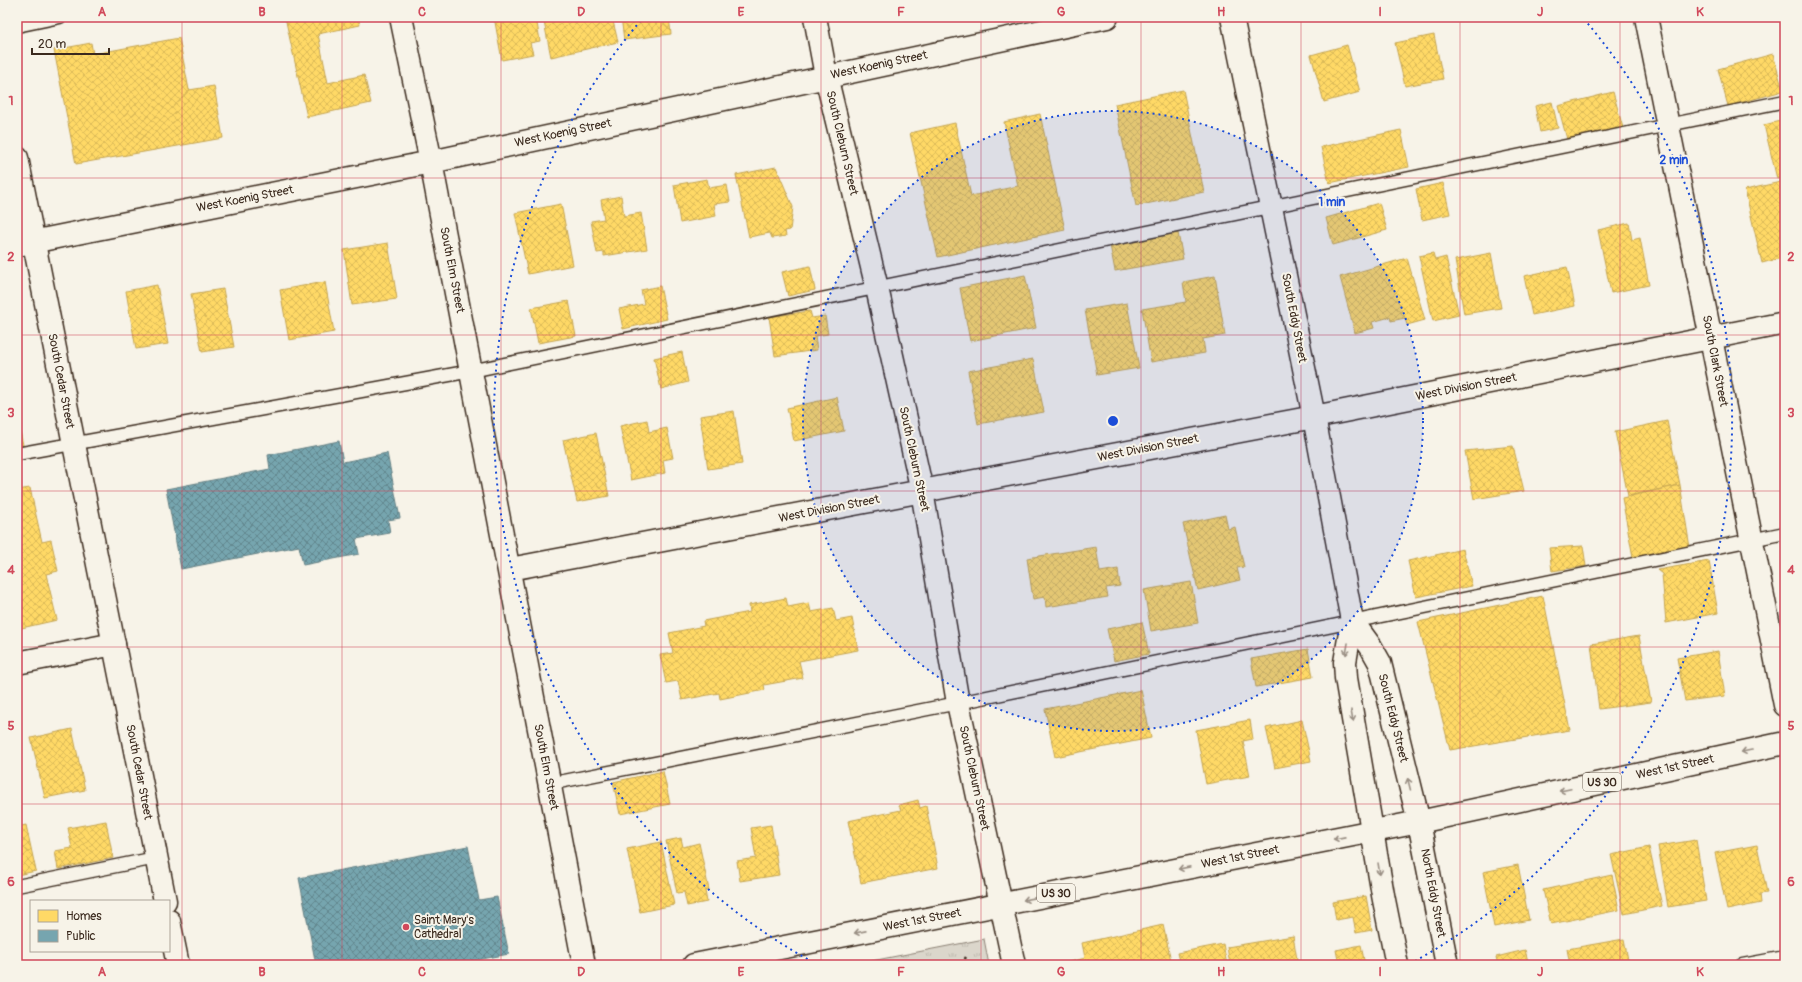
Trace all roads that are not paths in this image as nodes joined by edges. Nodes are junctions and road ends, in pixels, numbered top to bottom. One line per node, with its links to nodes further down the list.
1 (60, 17): 7 (lane)
2 (401, 17): 12 (main road, South Elm Street)
3 (815, 17): 8 (main road, South Cleburn Street)
4 (1107, 17): 8 (main road, West Koenig Street)
5 (1232, 17): 13 (main road, South Eddy Street)
6 (1646, 17): 10 (main road, South Clark Street)
7 (17, 26)
8 (826, 76): 12 (main road, West Koenig Street); 15 (main road, South Cleburn Street)
9 (1785, 101): 10 (lane)
10 (1669, 125): 13 (lane); 17 (main road, South Clark Street)
11 (17, 158): 14 (main road, South Cedar Street)
12 (431, 162): 14 (main road, West Koenig Street); 18 (main road, South Elm Street)
13 (1272, 207): 15 (lane); 19 (main road, South Eddy Street)
14 (25, 244): 20 (main road, South Cedar Street)
15 (877, 288): 18 (lane); 22 (main road, South Cleburn Street)
16 (1785, 323): 17 (main road, West Division Street)
17 (1710, 339): 19 (main road, West Division Street); 24 (main road, South Clark Street)
18 (471, 371): 20 (lane); 25 (main road, South Elm Street)
19 (1314, 417): 22 (main road, West Division Street); 26 (main road, South Eddy Street)
20 (74, 443): 21 (lane); 27 (main road, South Cedar Street)
21 (17, 454)
22 (922, 491): 25 (main road, West Division Street); 29 (main road, South Cleburn Street)
23 (1785, 533): 24 (lane)
24 (1751, 540): 26 (lane); 30 (main road, South Clark Street)
25 (510, 569): 32 (main road, South Elm Street)
26 (1352, 621): 29 (lane); 33 (main road, South Eddy Street, one-way to 26); 34 (main road, South Eddy Street, one-way to 34)
27 (114, 644): 28 (main road); 35 (main road, South Cedar Street)
28 (17, 663)
29 (958, 702): 32 (lane); 38 (main road, South Cleburn Street)
30 (1785, 705)
31 (1785, 743): 33 (main road, West 1st Street / US 30, one-way to 33)
32 (549, 784): 42 (main road, South Elm Street)
33 (1419, 822): 34 (main road, West 1st Street / US 30); 46 (main road, North Eddy Street)
34 (1373, 831): 38 (main road, West 1st Street / US 30, one-way to 38); 45 (main road, one-way to 45)
35 (156, 858): 36 (lane); 37 (main road, South Cedar Street)
36 (17, 886)
37 (165, 900)
38 (1002, 904): 43 (main road, West 1st Street / US 30, one-way to 43); 44 (main road, South Cleburn Street)
39 (170, 926): 41 (main road)
40 (1785, 957): 47 (lane)
41 (178, 965)
42 (584, 965)
43 (694, 965)
44 (1014, 965)
45 (1397, 965)
46 (1447, 965)
47 (1742, 965)

